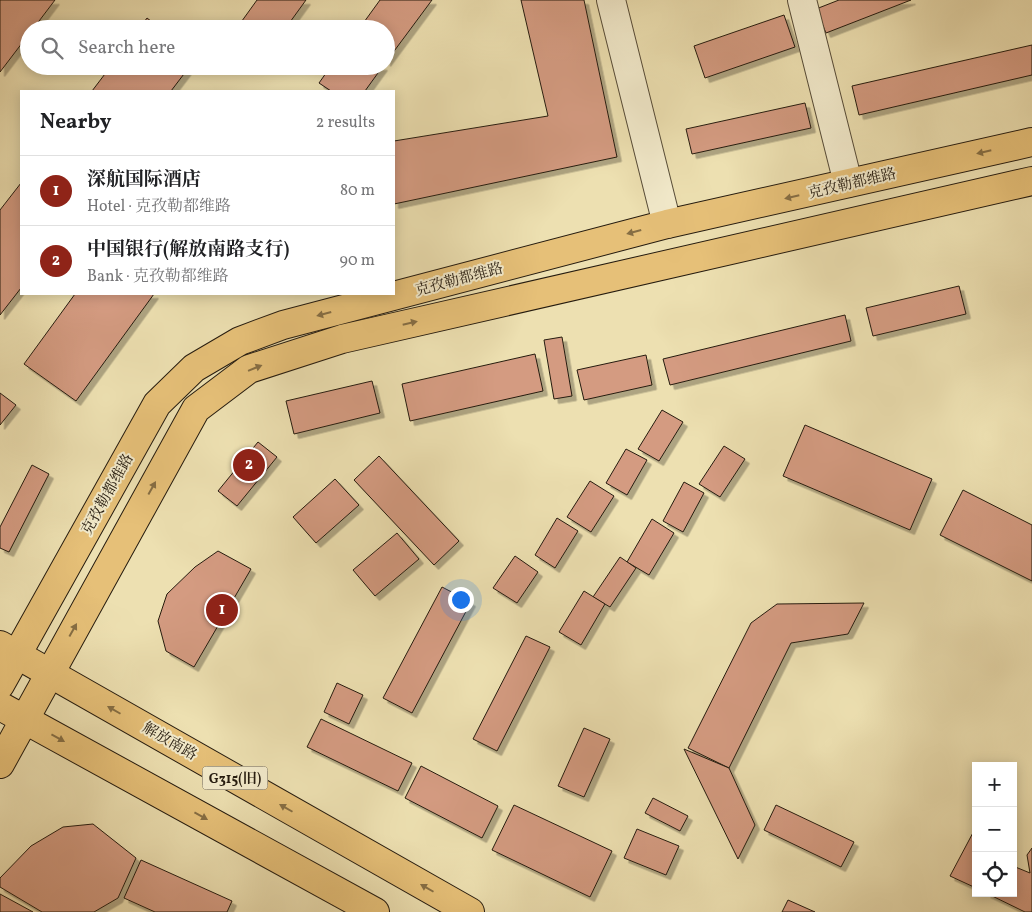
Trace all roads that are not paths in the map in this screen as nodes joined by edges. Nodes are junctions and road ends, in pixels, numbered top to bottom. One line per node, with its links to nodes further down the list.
1 (611, 0): 6 (street)
2 (802, 0): 5 (street)
3 (1032, 142): 5 (main road, 克孜勒都维路, one-way to 5)
4 (1032, 181): 8 (main road, 克孜勒都维路, one-way to 4)
5 (848, 183): 6 (main road, 克孜勒都维路, one-way to 6)
6 (667, 224): 7 (main road, 克孜勒都维路, one-way to 7)
7 (9, 650): 8 (main road, 解放南路 / G315(旧)); 9 (main road, 克孜勒都维路)
8 (49, 673): 11 (main road, 克孜勒都维路); 14 (main road, 解放南路 / G315(旧), one-way to 8)
9 (0, 685)
10 (0, 706): 11 (main road)
11 (24, 720): 12 (main road, 克孜勒都维路); 13 (main road, one-way to 13)
12 (0, 764)
13 (375, 912)
14 (470, 912)

